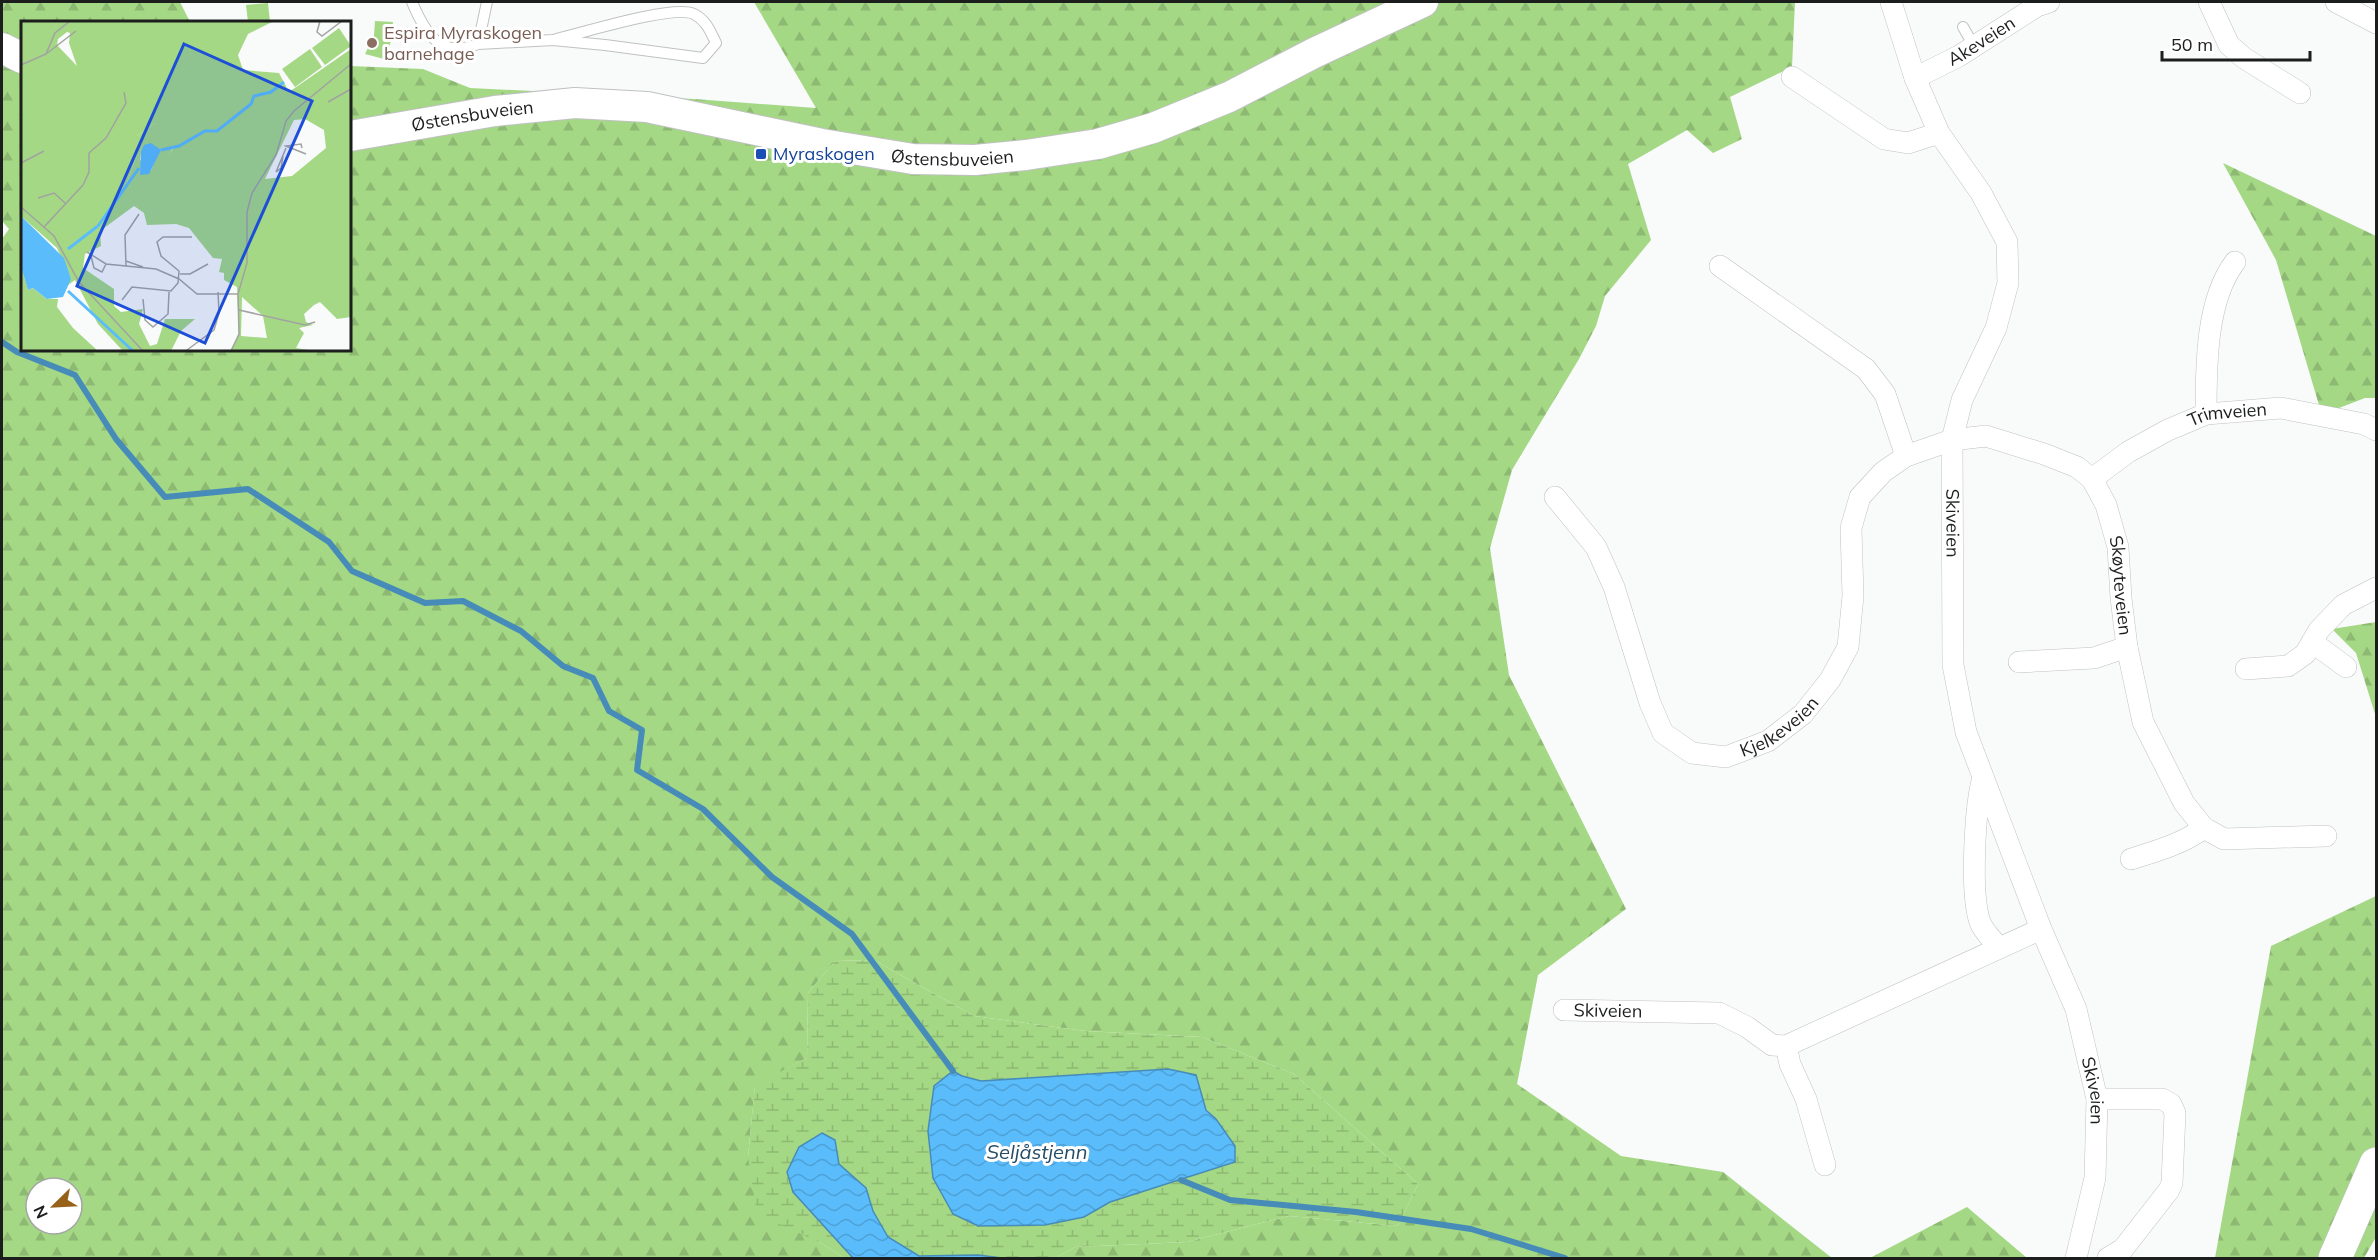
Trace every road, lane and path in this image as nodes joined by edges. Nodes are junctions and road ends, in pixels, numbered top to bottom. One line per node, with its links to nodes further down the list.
1 (412, 2): 11 (lane)
2 (486, 2): 11 (lane)
3 (1423, 2): 19 (main road, Østensbuveien)
4 (1891, 2): 16 (street, Skiveien)
5 (2209, 2): 17 (street)
6 (2336, 2): 8 (street)
7 (2040, 3): 12 (street, Akeveien)
8 (2376, 23)
9 (1963, 27): 12 (lane)
10 (553, 40): 10 (lane); 11 (lane)
11 (478, 44)
12 (1974, 46): 16 (street, Akeveien)
13 (2, 48): 14 (main road)
14 (21, 58)
15 (1792, 77): 18 (street)
16 (1915, 78): 18 (street, Skiveien)
17 (2300, 93)
18 (1939, 133): 24 (street, Skiveien)
19 (351, 136)
20 (2235, 262): 22 (street)
21 (1720, 266): 25 (street)
22 (2206, 414): 23 (street, Trimveien); 26 (street, Trimveien)
23 (2376, 430)
24 (1952, 440): 25 (street, Kjelkeveien); 26 (street); 34 (street, Skiveien)
25 (1906, 456): 27 (street, Kjelkeveien)
26 (2092, 479): 30 (street, Skøyteveien)
27 (1555, 497)
28 (2376, 588): 29 (street)
29 (2312, 642): 32 (street); 33 (street)
30 (2127, 647): 31 (street); 35 (street, Skøyteveien)
31 (2019, 662)
32 (2346, 667)
33 (2246, 669)
34 (1983, 777): 38 (street, Skiveien); 39 (street)
35 (2204, 828): 36 (street, Skøyteveien); 37 (street)
36 (2326, 836)
37 (2131, 859)
38 (2041, 929): 39 (street); 42 (street, Skiveien)
39 (1999, 948): 41 (street)
40 (1564, 1010): 41 (street, Skiveien)
41 (1786, 1046): 44 (street)
42 (2097, 1099): 45 (street, Skiveien); 47 (street)
43 (2376, 1164): 48 (main road)
44 (1826, 1165)
45 (2077, 1256): 46 (street)
46 (2101, 1258)
47 (2108, 1258)
48 (2335, 1258)

